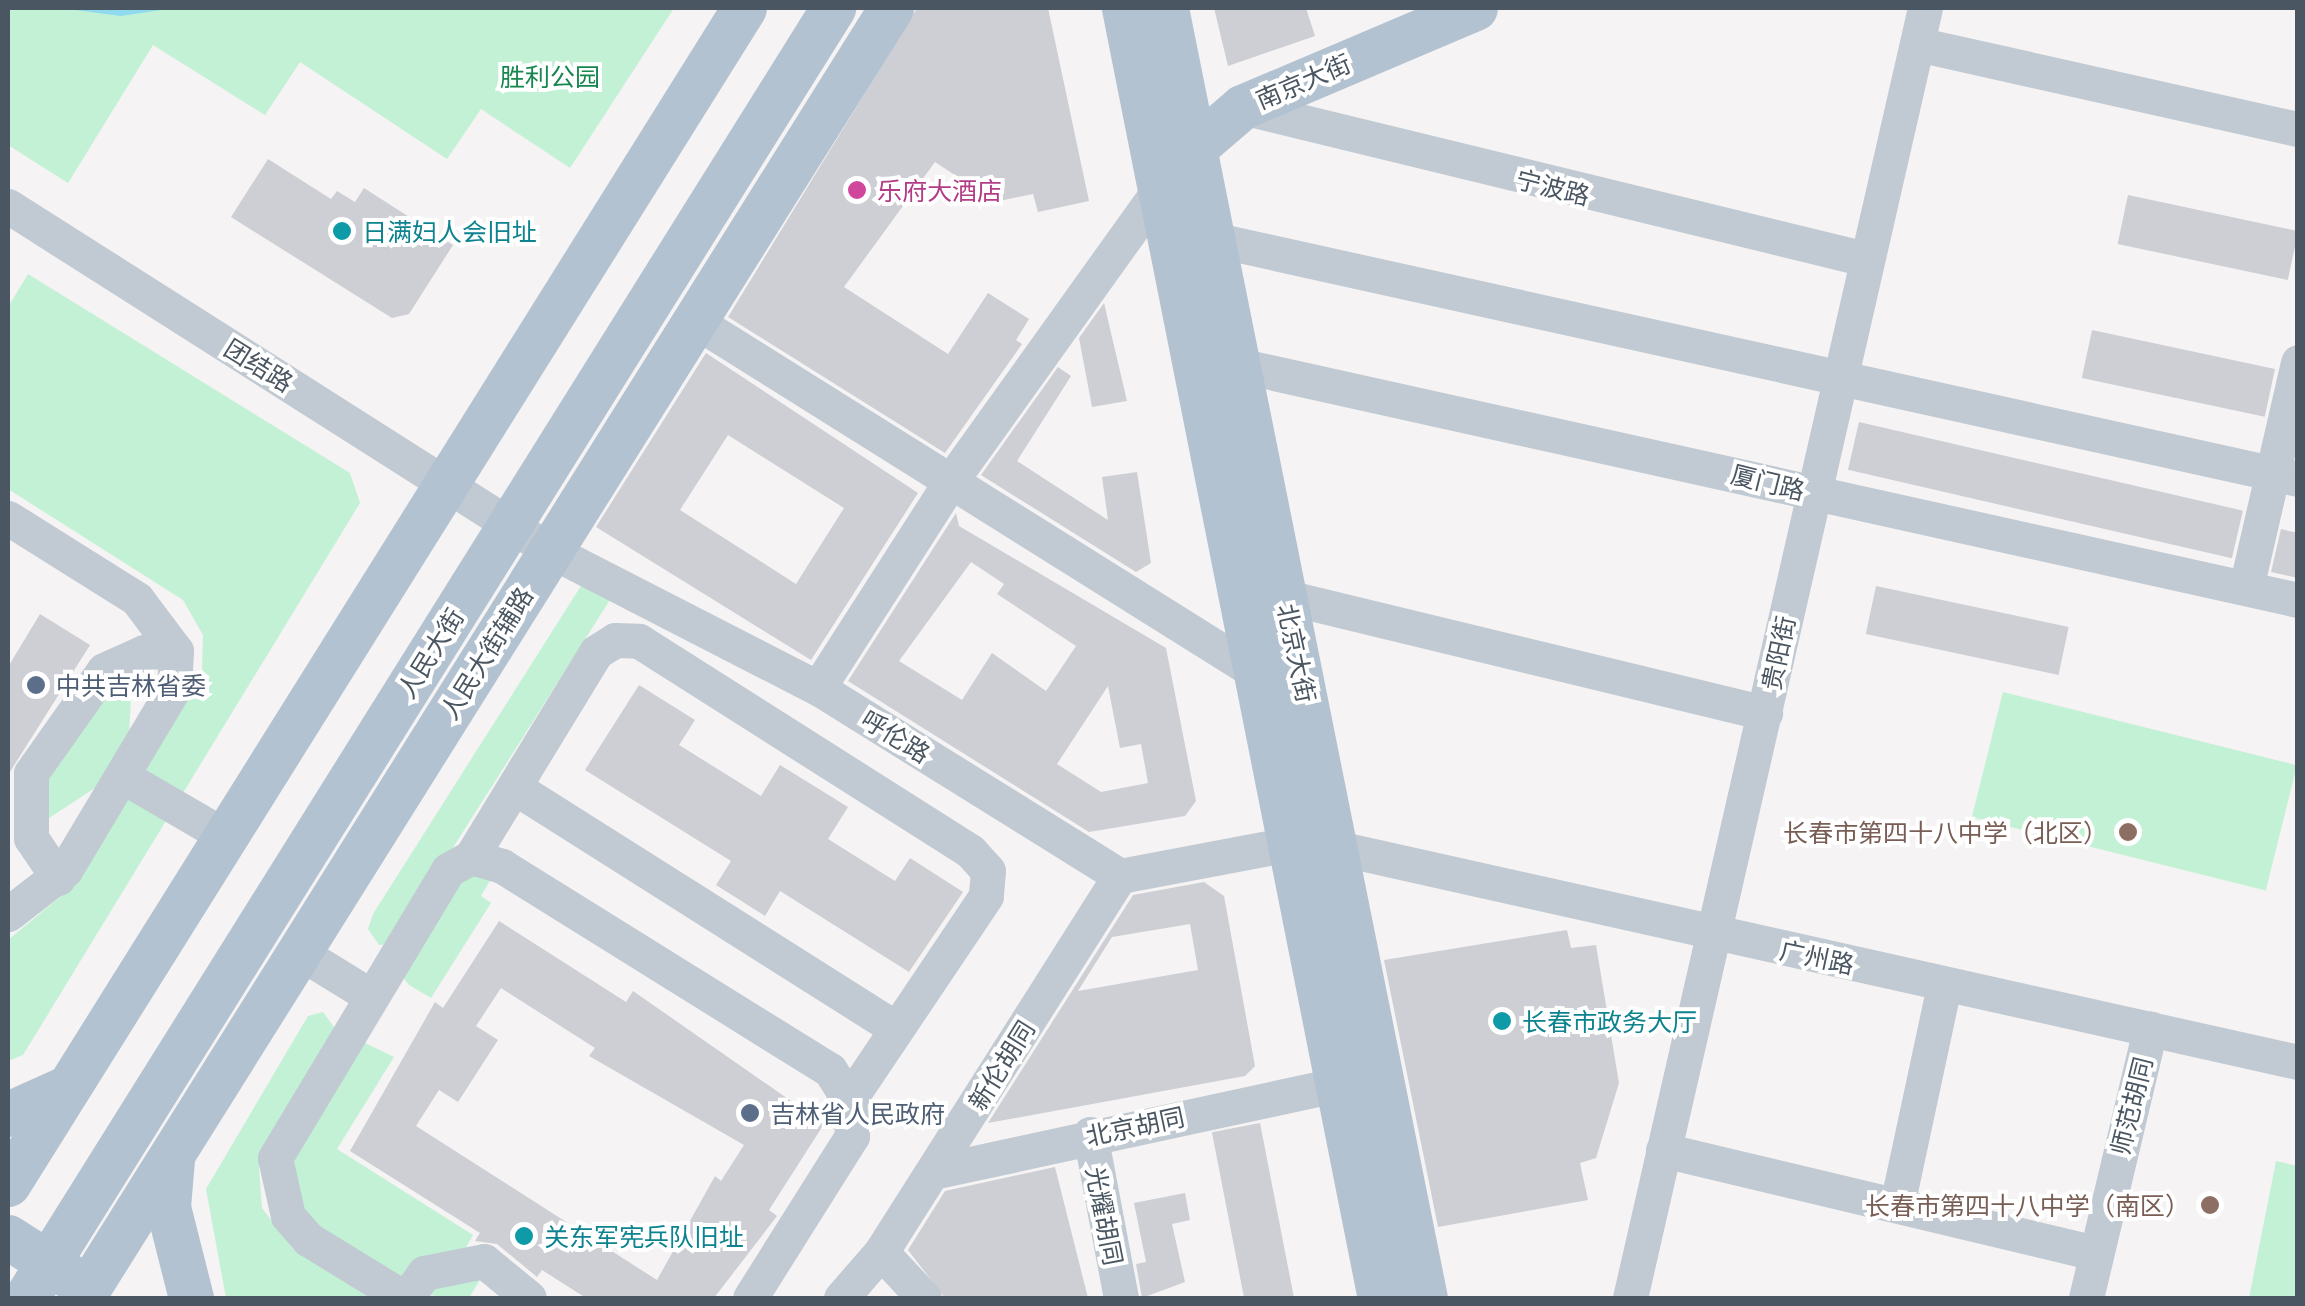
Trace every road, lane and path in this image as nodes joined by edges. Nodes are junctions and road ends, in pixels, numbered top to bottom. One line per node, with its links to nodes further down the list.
1 (744, 8): 23 (main road)
2 (800, 8): 25 (main road, 人民大街)
3 (833, 8): 25 (main road, 人民大街)
4 (891, 8): 17 (main road, 人民大街辅路)
5 (1124, 8): 13 (main road, 北京大街)
6 (1166, 8): 12 (main road, 北京大街)
7 (1474, 8): 10 (main road, 南京大街)
8 (1925, 8): 9 (street, 贵阳街)
9 (1916, 44): 11 (street); 16 (street, 贵阳街)
10 (1242, 107): 12 (main road, 南京大街); 16 (street, 宁波路)
11 (2298, 129)
12 (1192, 142): 13 (main road, 南京大街); 15 (main road, 北京大街)
13 (1159, 190): 22 (street); 32 (main road, 北京大街)
14 (8, 206): 23 (street, 团结路)
15 (1212, 238): 19 (main road, 北京大街); 20 (street)
16 (1866, 259): 20 (street, 贵阳街)
17 (695, 321): 22 (street); 27 (main road, 人民大街辅路)
18 (2298, 362): 21 (street)
19 (1238, 365): 24 (street, 厦门路); 29 (main road, 北京大街)
20 (1840, 374): 21 (street); 24 (street, 贵阳街)
21 (2285, 476): 28 (street)
22 (950, 482): 32 (street); 33 (street)
23 (446, 484): 25 (street, 团结路); 37 (main road)
24 (1812, 493): 28 (street, 厦门路); 34 (street, 贵阳街)
25 (497, 517): 27 (street, 呼伦路); 62 (main road, 人民大街)
26 (8, 518): 31 (street)
27 (550, 551): 33 (street, 呼伦路); 44 (main road, 人民大街辅路)
28 (2246, 588): 30 (street, 厦门路)
29 (1286, 597): 34 (street); 38 (main road, 北京大街)
30 (2298, 600)
31 (176, 651): 35 (street); 41 (street)
32 (1260, 675): 38 (main road, 北京大街)
33 (818, 688): 40 (street, 呼伦路)
34 (1765, 713): 43 (street, 贵阳街)
35 (122, 776): 37 (street); 41 (street)
36 (514, 787): 39 (street); 47 (street); 47 (street)
37 (225, 836): 51 (main road)
38 (1316, 846): 40 (street); 43 (street, 广州路); 50 (main road, 北京大街); 73 (main road, 北京大街)
39 (471, 856): 46 (street); 52 (street)
40 (1120, 876): 57 (street, 新伦胡同)
41 (58, 878): 42 (street)
42 (8, 914)
43 (1717, 936): 45 (street, 广州路); 55 (street, 贵阳街)
44 (299, 952): 46 (street); 56 (main road, 人民大街辅路)
45 (1944, 985): 48 (street, 广州路); 59 (street)
46 (369, 995): 66 (street)
47 (896, 1028): 52 (street)
48 (2150, 1030): 49 (street, 广州路); 61 (street, 师范胡同)
49 (2298, 1062)
50 (1339, 1084): 54 (street, 北京胡同); 72 (main road, 北京大街)
51 (68, 1087): 53 (main road); 58 (main road)
52 (849, 1100): 68 (street)
53 (8, 1114)
54 (1090, 1134): 57 (street, 北京胡同); 71 (street, 光耀胡同)
55 (1663, 1150): 59 (street); 74 (street, 贵阳街)
56 (174, 1152): 64 (main road, 人民大街辅路); 65 (main road)
57 (933, 1172): 60 (street, 新伦胡同)
58 (8, 1184)
59 (1897, 1205): 61 (street)
60 (882, 1252): 69 (street, 新伦胡同); 70 (street)
61 (2096, 1253): 75 (street, 师范胡同)
62 (23, 1274): 64 (main road)
63 (491, 1285): 66 (street); 67 (street)
64 (92, 1295)
65 (191, 1298)
66 (405, 1298)
67 (529, 1298)
68 (750, 1298)
69 (841, 1298)
70 (924, 1298)
71 (1121, 1298)
72 (1380, 1298)
73 (1425, 1298)
74 (1630, 1298)
75 (2086, 1298)

